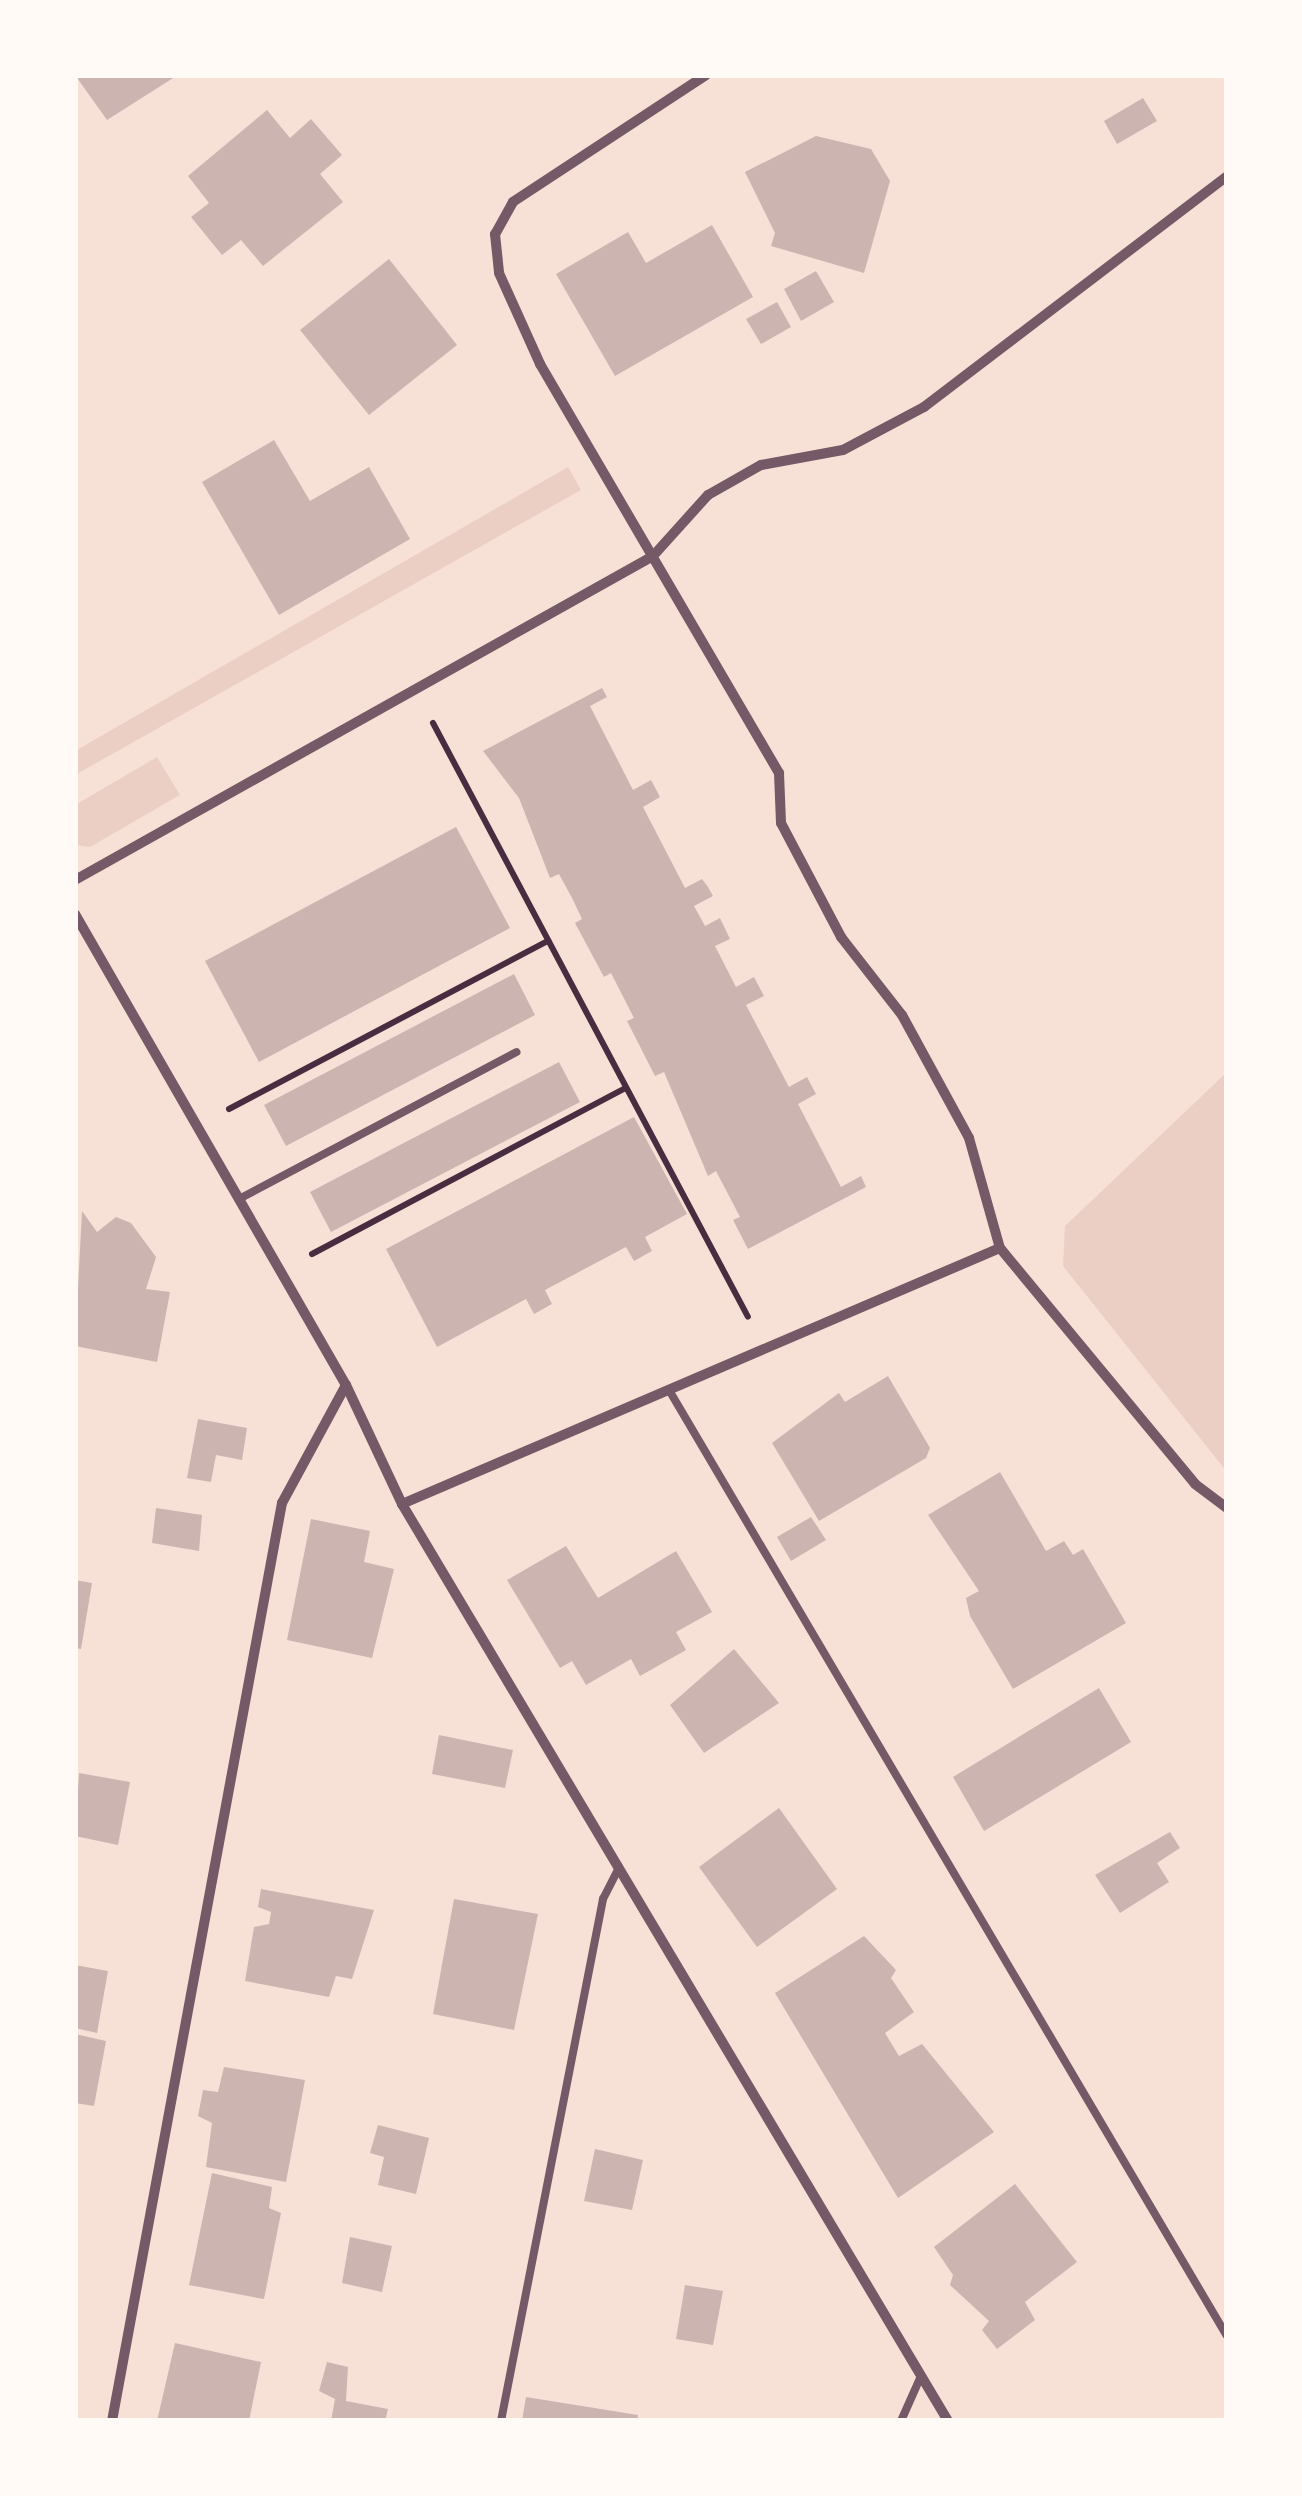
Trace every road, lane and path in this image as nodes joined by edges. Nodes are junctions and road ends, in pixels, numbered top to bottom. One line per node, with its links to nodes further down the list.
1 (706, 75): 3 (street)
2 (1227, 176): 3 (street)
3 (653, 556): 4 (street); 12 (street)
4 (416, 689): 5 (street); 7 (path)
5 (75, 880)
6 (75, 914): 10 (street)
7 (548, 941): 9 (path); 10 (path)
8 (518, 1052): 11 (lane)
9 (626, 1088): 13 (path); 14 (path)
10 (197, 1126): 11 (street)
11 (240, 1199): 13 (street)
12 (1000, 1248): 14 (street); 18 (street)
13 (280, 1271): 15 (street)
14 (764, 1349): 16 (street)
15 (346, 1385): 17 (street); 22 (street)
16 (668, 1390): 17 (street); 20 (lane)
17 (402, 1504): 19 (street)
18 (1227, 1508)
19 (619, 1868): 21 (street); 23 (lane)
20 (1227, 2336)
21 (921, 2376): 24 (lane); 25 (street)
22 (112, 2421)
23 (501, 2421)
24 (901, 2421)
25 (948, 2421)

